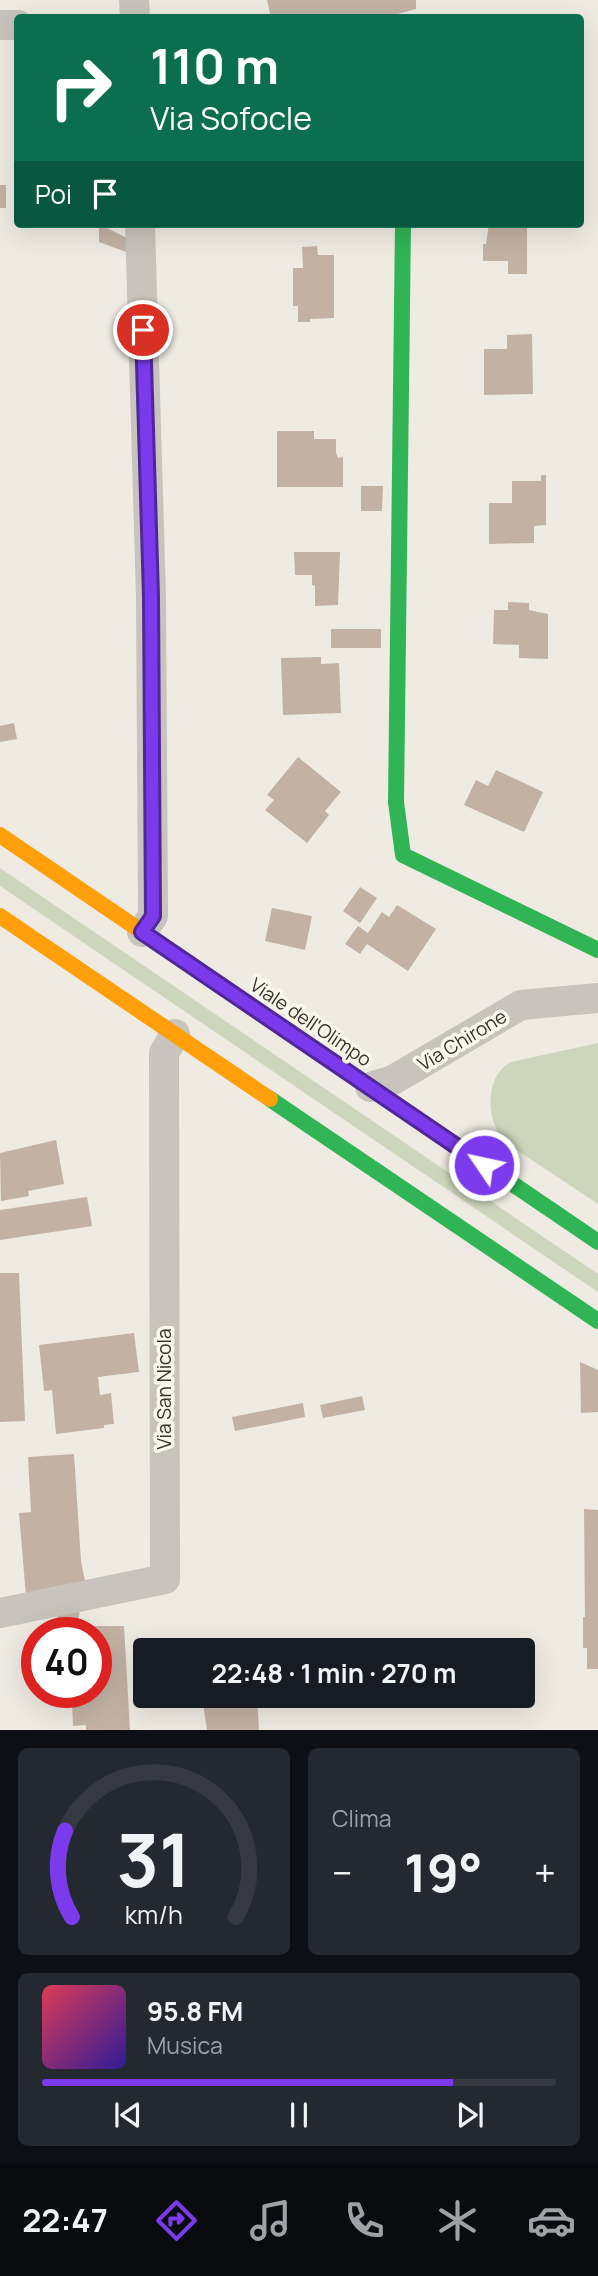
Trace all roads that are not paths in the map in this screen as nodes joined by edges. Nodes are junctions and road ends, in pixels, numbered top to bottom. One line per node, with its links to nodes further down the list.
1 (140, 228): 5 (street)
2 (403, 228): 6 (street)
3 (0, 835): 5 (street, Viale dell'Olimpo)
4 (0, 916): 8 (street)
5 (142, 932): 9 (street, Viale dell'Olimpo)
6 (598, 950)
7 (598, 998): 9 (street, Via Chirone)
8 (175, 1034): 11 (street); 12 (street, Via San Nicola)
9 (370, 1087): 10 (street, Viale dell'Olimpo)
10 (598, 1242)
11 (598, 1321)
12 (0, 1613)

